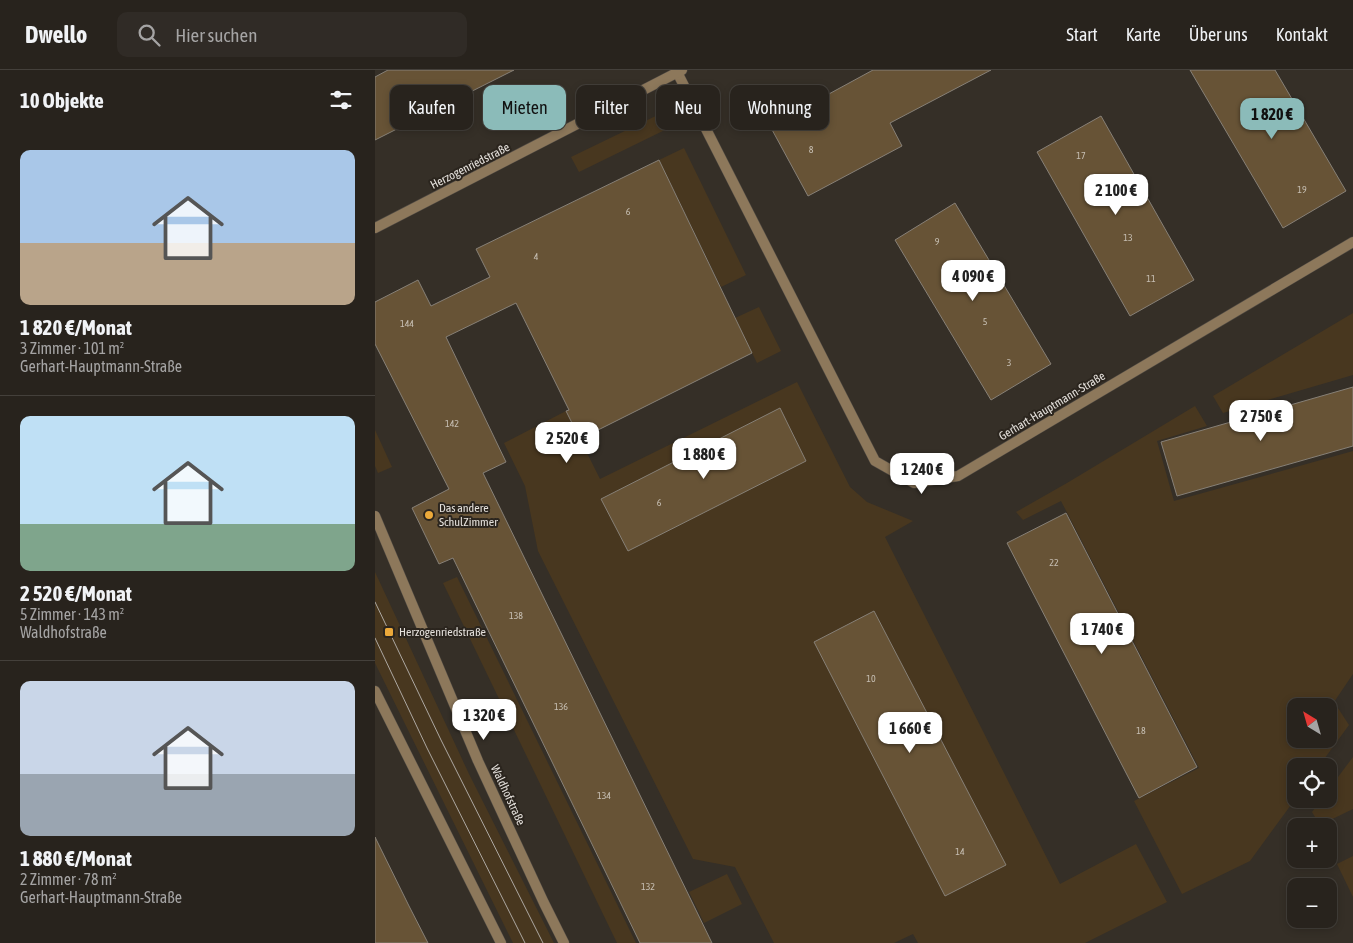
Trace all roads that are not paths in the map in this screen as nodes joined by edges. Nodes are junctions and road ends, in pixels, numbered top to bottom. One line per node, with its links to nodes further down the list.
1 (679, 71): 2 (street, Herzogenriedstraße); 3 (street, Gerhart-Hauptmann-Straße)
2 (375, 228)
3 (1353, 242)
4 (375, 516): 7 (street, Waldhofstraße)
5 (375, 691): 6 (street)
6 (501, 943)
7 (564, 943)

